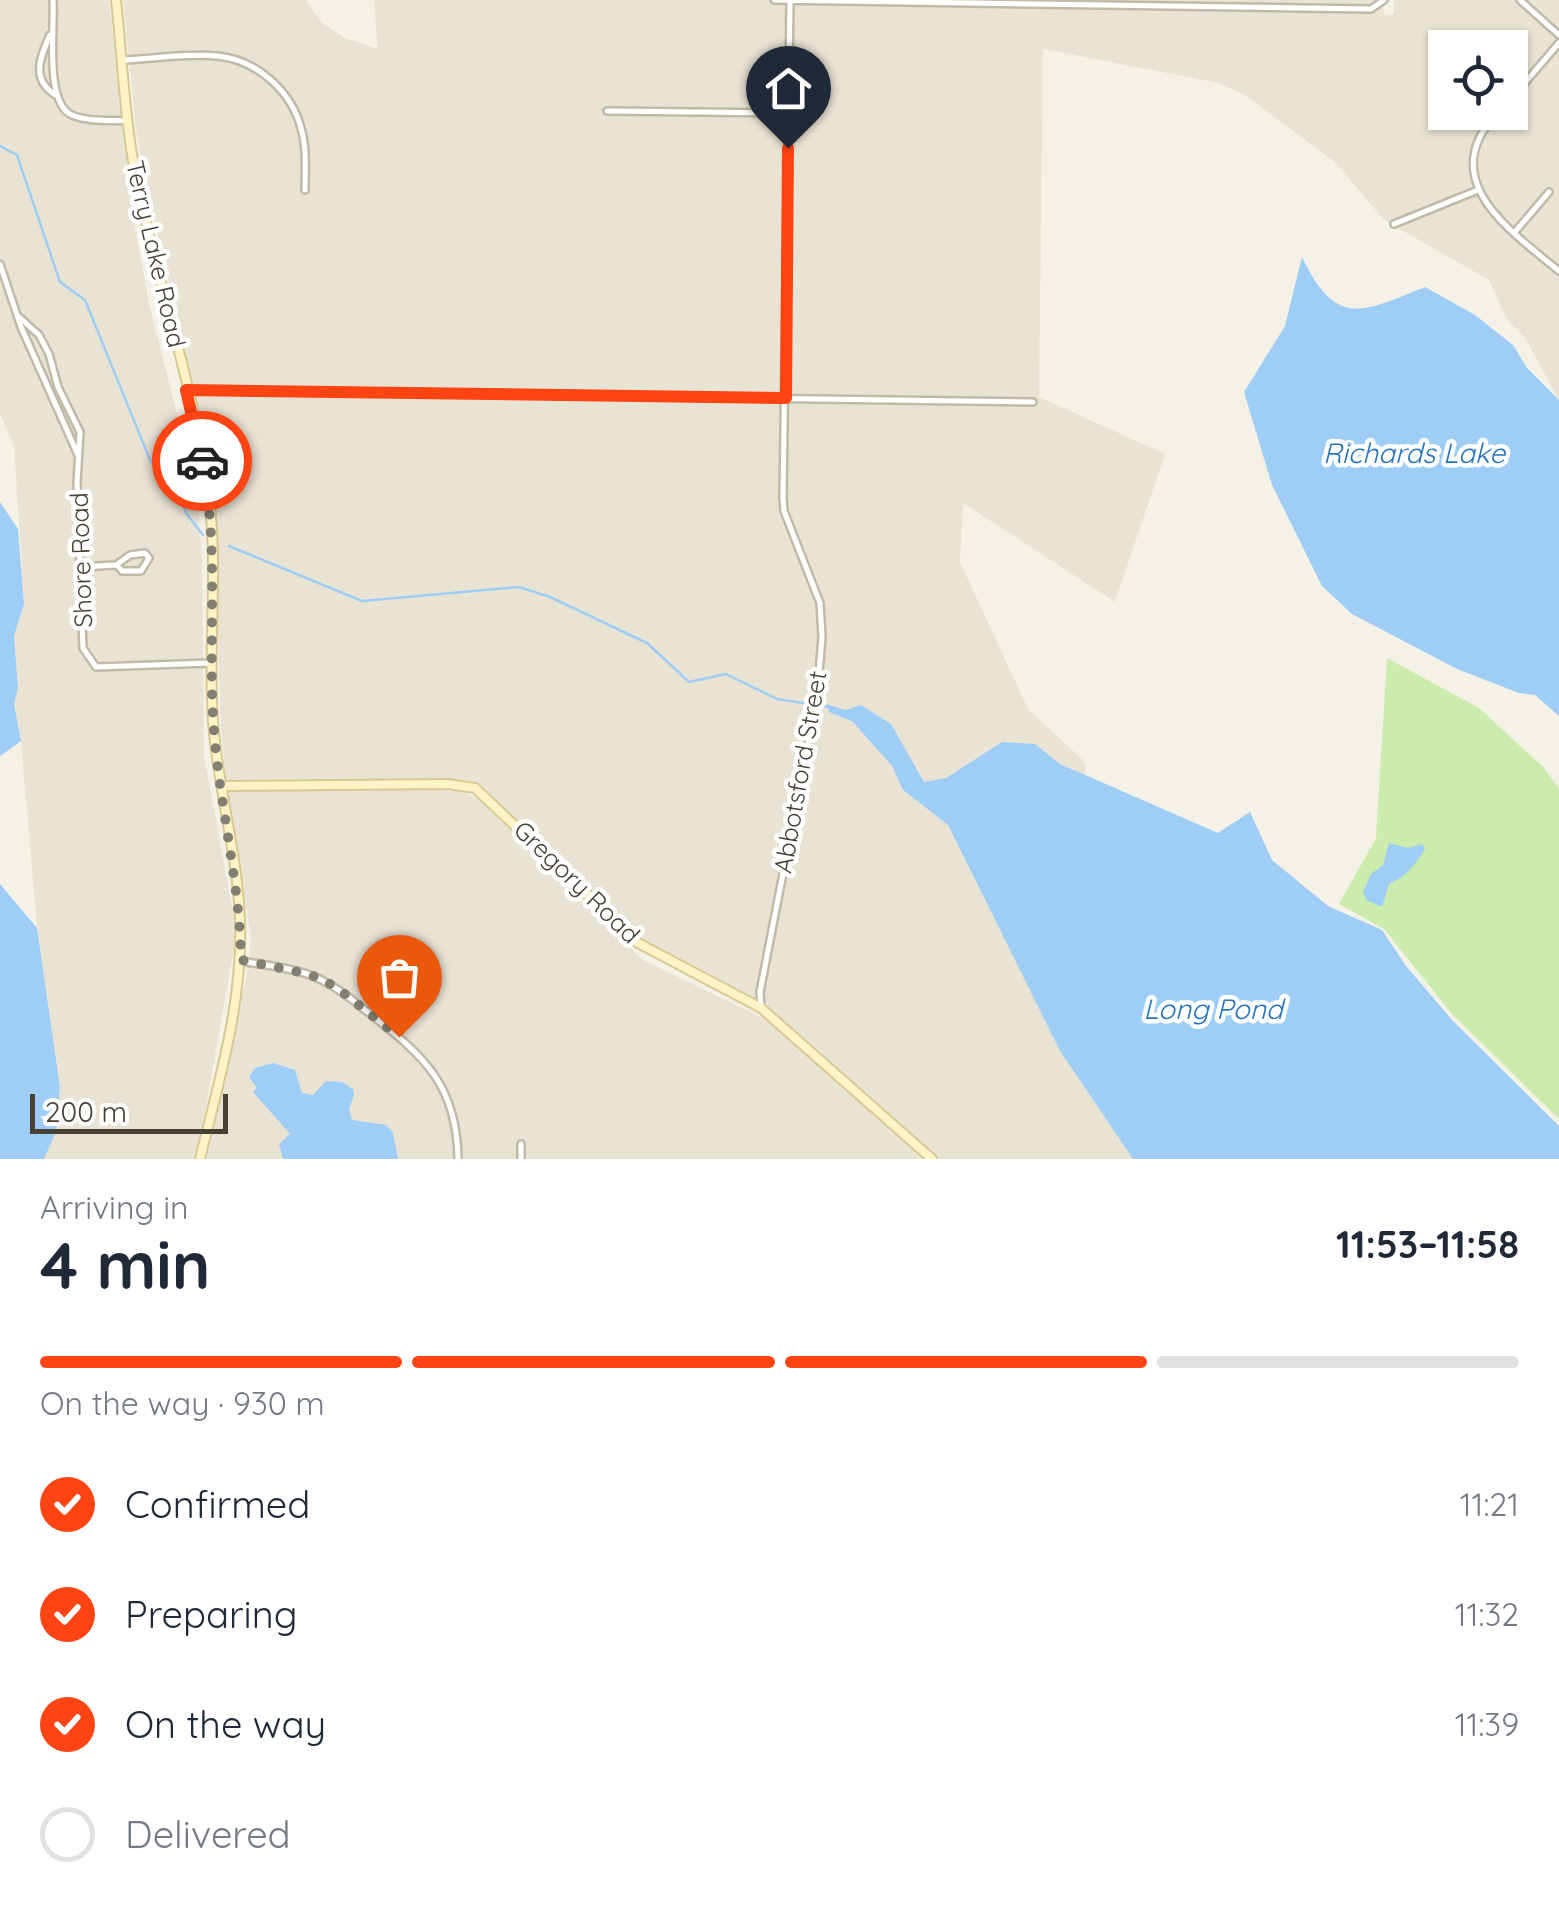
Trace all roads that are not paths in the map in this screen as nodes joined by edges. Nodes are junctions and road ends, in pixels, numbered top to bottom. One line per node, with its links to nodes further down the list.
1 (52, 0): 7 (street)
2 (116, 0): 10 (main road, Terry Lake Road)
3 (774, 0): 4 (street)
4 (790, 0): 6 (street); 14 (street, Abbotsford Street)
5 (1520, 0): 8 (street)
6 (1384, 1)
7 (52, 31): 12 (street); 12 (street)
8 (1559, 35)
9 (1559, 43): 11 (street)
10 (123, 60): 15 (main road, Terry Lake Road); 17 (street)
11 (1528, 79)
12 (57, 96): 15 (street)
13 (607, 111): 14 (street)
14 (789, 112): 26 (street, Abbotsford Street)
15 (128, 121): 25 (main road, Terry Lake Road)
16 (1484, 130): 18 (street)
17 (305, 190)
18 (1478, 190): 20 (street); 21 (street)
19 (1549, 192): 21 (street)
20 (1394, 224)
21 (1514, 233): 23 (street)
22 (0, 264): 24 (street, Shore Road)
23 (1559, 271)
24 (20, 318): 28 (street, Shore Road); 28 (street, Shore Road)
25 (186, 390): 26 (street); 31 (main road, Terry Lake Road)
26 (786, 398): 27 (street); 34 (street, Abbotsford Street)
27 (1033, 402)
28 (78, 455): 30 (street, Shore Road)
29 (116, 565): 29 (street); 30 (street)
30 (80, 567): 31 (street, Shore Road)
31 (210, 663): 32 (main road, Terry Lake Road)
32 (221, 786): 33 (main road, Terry Lake Road); 34 (main road, Gregory Road)
33 (241, 960): 36 (main road, Terry Lake Road); 37 (street)
34 (761, 1008): 39 (main road, Gregory Road)
35 (521, 1144): 38 (street)
36 (200, 1159)
37 (458, 1159)
38 (521, 1159)
39 (932, 1159)

